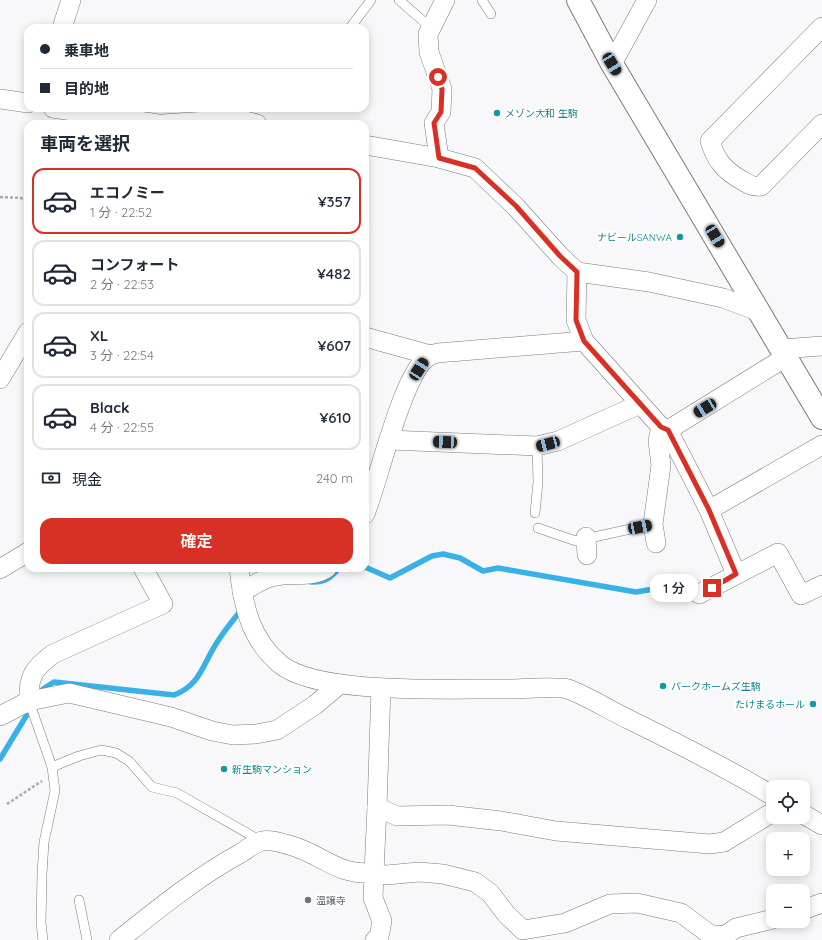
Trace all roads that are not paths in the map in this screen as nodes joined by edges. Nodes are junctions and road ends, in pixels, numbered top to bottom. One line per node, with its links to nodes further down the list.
1 (71, 0): 9 (street)
2 (371, 0): 10 (lane)
3 (399, 0): 11 (lane)
4 (445, 0): 11 (street)
5 (482, 0): 8 (lane)
6 (578, 0): 13 (street)
7 (647, 0): 13 (street)
8 (491, 14)
9 (63, 24)
10 (353, 24)
11 (430, 27): 25 (street)
12 (822, 30): 23 (street)
13 (612, 64): 27 (street)
14 (0, 98): 15 (street)
15 (24, 103)
16 (65, 112): 18 (street)
17 (149, 112): 20 (street)
18 (87, 119): 19 (street)
19 (102, 120)
20 (156, 120)
21 (222, 120): 22 (street)
22 (242, 120)
23 (822, 124)
24 (369, 146): 25 (street)
25 (439, 158): 26 (street)
26 (577, 272): 27 (street); 30 (street)
27 (758, 311): 32 (street)
28 (24, 338): 34 (street)
29 (369, 338): 33 (street)
30 (584, 341): 33 (street); 35 (street)
31 (822, 346): 32 (street)
32 (784, 353): 36 (street); 37 (street)
33 (430, 355): 38 (street)
34 (0, 379)
35 (640, 404): 37 (street); 40 (street)
36 (822, 418)
37 (664, 429): 42 (street); 44 (street)
38 (389, 440): 40 (street); 41 (street)
39 (822, 445): 42 (street)
40 (537, 446): 43 (lane)
41 (369, 502)
42 (709, 510): 52 (street)
43 (535, 513)
44 (653, 524): 45 (lane); 46 (street)
45 (538, 528)
46 (656, 543)
47 (24, 554): 48 (street)
48 (0, 569)
49 (145, 572): 58 (street)
50 (240, 572): 54 (street)
51 (321, 572): 54 (street)
52 (736, 574): 53 (street); 55 (street)
53 (822, 585)
54 (242, 592): 56 (street)
55 (699, 594)
56 (340, 684): 57 (street); 58 (street)
57 (381, 688): 61 (street); 62 (street)
58 (29, 701): 59 (street); 60 (lane)
59 (0, 716)
60 (52, 771): 66 (lane); 72 (lane)
61 (766, 792)
62 (377, 807): 63 (street); 67 (street)
63 (766, 816)
64 (810, 818): 65 (street)
65 (822, 825)
66 (262, 841): 67 (street); 74 (street)
67 (374, 873): 71 (street); 75 (street)
68 (79, 900): 73 (lane)
69 (822, 903): 70 (street)
70 (810, 907)
71 (766, 921)
72 (43, 940)
73 (87, 940)
74 (119, 940)
75 (375, 940)

